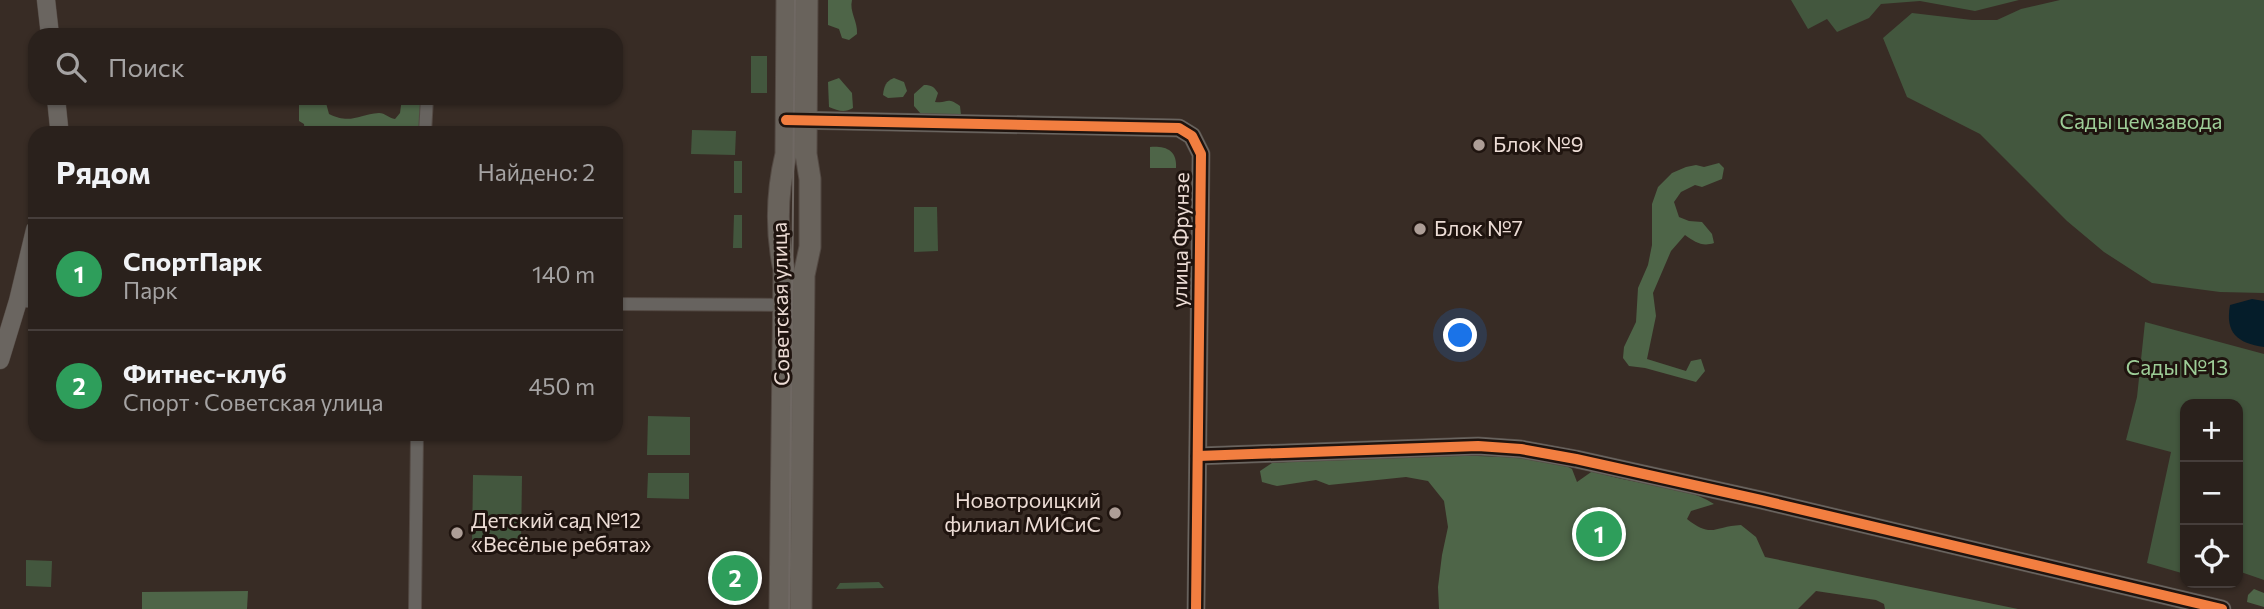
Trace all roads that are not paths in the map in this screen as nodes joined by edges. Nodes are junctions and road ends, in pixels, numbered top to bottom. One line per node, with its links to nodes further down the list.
1 (46, 0): 4 (street)
2 (787, 0): 7 (main road, Советская улица)
3 (807, 0): 7 (main road, Советская улица)
4 (49, 28)
5 (57, 105): 8 (street)
6 (427, 105): 9 (street)
7 (796, 120): 12 (main road, Советская улица); 12 (main road, Советская улица); 15 (street, улица Фрунзе)
8 (59, 126)
9 (425, 126)
10 (27, 301): 13 (street)
11 (623, 304): 12 (street)
12 (794, 306): 17 (main road, Советская улица); 18 (main road, Советская улица)
13 (0, 360)
14 (417, 441): 16 (street)
15 (1198, 456): 19 (street, улица Фрунзе); 20 (street)
16 (415, 609)
17 (780, 609)
18 (801, 609)
19 (1196, 609)
20 (2222, 609)

